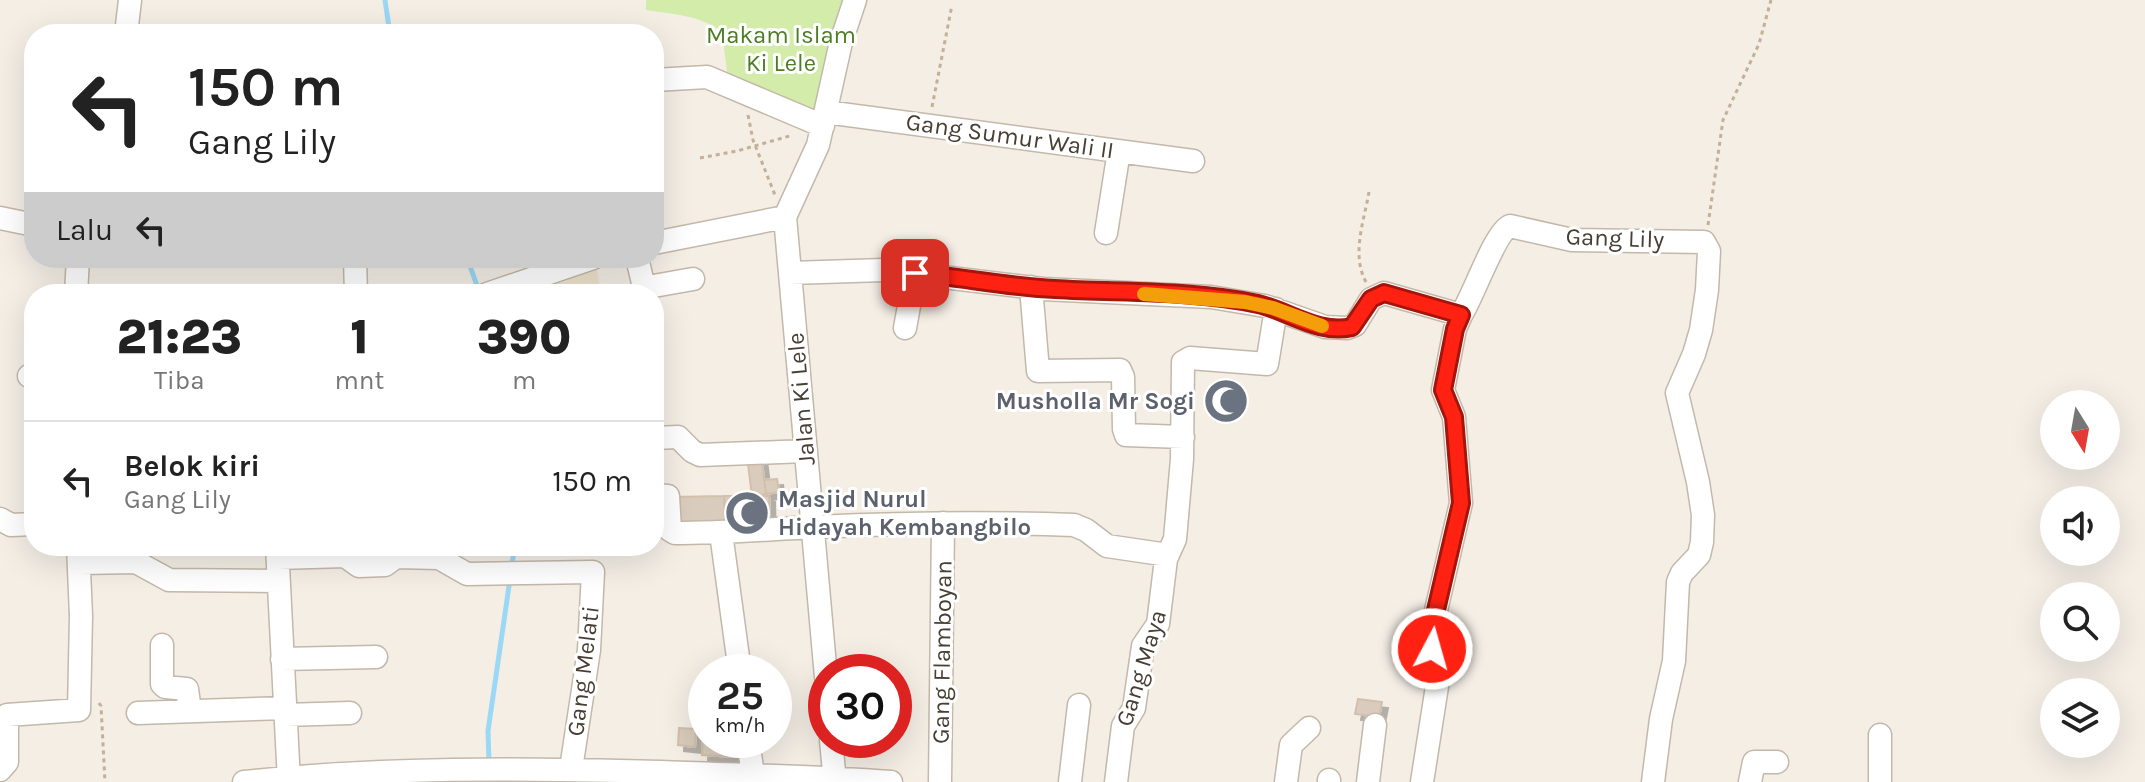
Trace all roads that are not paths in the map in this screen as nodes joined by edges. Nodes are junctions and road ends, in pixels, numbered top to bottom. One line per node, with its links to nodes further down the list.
1 (130, 0): 3 (street)
2 (855, 0): 5 (street)
3 (127, 24)
4 (664, 79): 5 (street, Gang Sumur Wali II)
5 (825, 119): 6 (street, Gang Sumur Wali II); 8 (street)
6 (1119, 151): 7 (street, Gang Sumur Wali II); 11 (street)
7 (1193, 161)
8 (785, 217): 12 (street); 14 (street, Jalan Ki Lele)
9 (0, 218): 10 (street)
10 (24, 223)
11 (1106, 233)
12 (664, 241)
13 (560, 268): 17 (street)
14 (790, 273): 15 (street); 25 (street, Jalan Ki Lele)
15 (915, 273): 19 (street); 22 (street)
16 (693, 279): 18 (street)
17 (515, 284)
18 (664, 284)
19 (1031, 287): 20 (street); 23 (street)
20 (1276, 309): 21 (street); 23 (street, Gang Maya)
21 (1461, 315): 69 (street); 70 (street, Gang Lily)
22 (905, 328)
23 (1183, 437): 32 (street, Gang Maya)
24 (664, 438): 25 (street)
25 (806, 451): 30 (street, Jalan Ki Lele)
26 (664, 496): 31 (street)
27 (0, 519): 29 (street)
28 (943, 523): 30 (street); 32 (street); 64 (street, Gang Flamboyan)
29 (24, 524)
30 (813, 527): 31 (street); 42 (street, Jalan Ki Lele)
31 (721, 533): 41 (street)
32 (1168, 555): 66 (street, Gang Maya)
33 (79, 556): 57 (street)
34 (87, 556): 39 (street)
35 (343, 556): 37 (street)
36 (343, 556): 39 (street)
37 (400, 556)
38 (433, 556): 56 (street, Gang Melati)
39 (278, 562): 44 (street)
40 (162, 645): 46 (street)
41 (738, 654)
42 (824, 654)
43 (376, 657): 44 (street)
44 (282, 659): 47 (street)
45 (1079, 705): 65 (street)
46 (190, 711): 47 (street); 48 (street)
47 (285, 711): 49 (street); 59 (street)
48 (138, 713)
49 (350, 713)
50 (1375, 725): 68 (street)
51 (1309, 728): 67 (street)
52 (1880, 735): 72 (street)
53 (751, 758): 58 (street)
54 (832, 758): 60 (street)
55 (1777, 762): 71 (street)
56 (571, 769): 58 (street); 59 (street)
57 (0, 770): 61 (street)
58 (753, 775): 60 (street)
59 (289, 780): 62 (street)
60 (834, 780): 63 (street)
61 (7, 782)
62 (244, 782)
63 (891, 782)
64 (940, 782)
65 (1070, 782)
66 (1116, 782)
67 (1286, 782)
68 (1368, 782)
69 (1422, 782)
70 (1653, 782)
71 (1750, 782)
72 (1880, 782)

